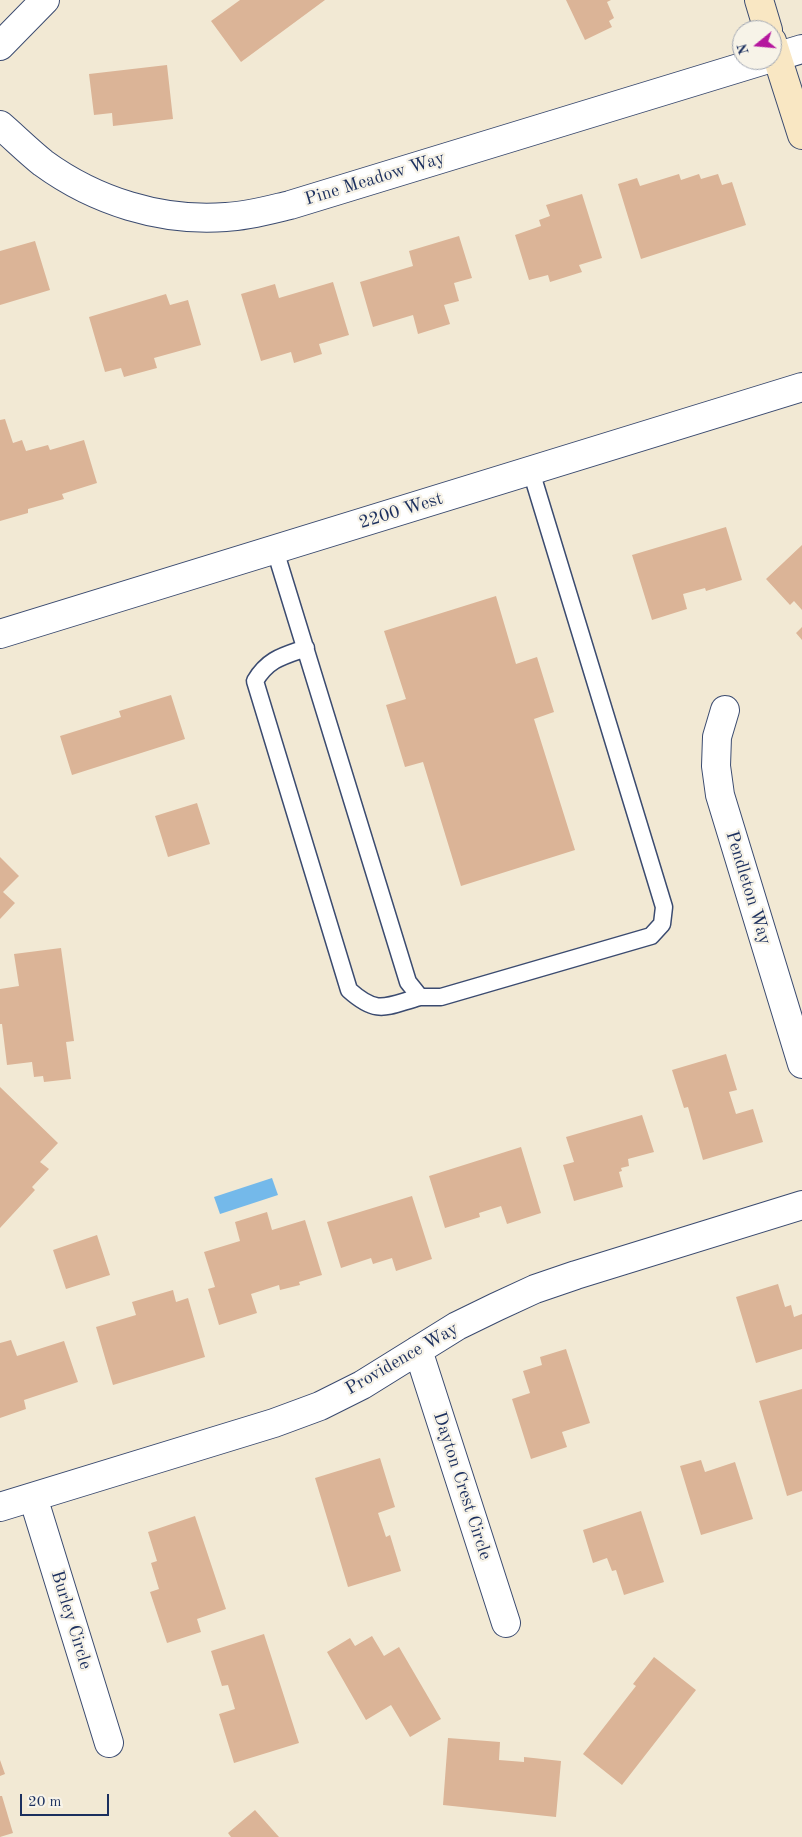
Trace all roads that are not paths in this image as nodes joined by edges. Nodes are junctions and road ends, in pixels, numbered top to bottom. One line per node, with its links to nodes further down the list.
1 (45, 0): 4 (street)
2 (759, 0): 3 (main road)
3 (765, 20)
4 (0, 46)
5 (732, 67): 7 (street, Pine Meadow Way)
6 (782, 67): 8 (main road)
7 (0, 125)
8 (802, 135)
9 (802, 387): 10 (street, 2200 West)
10 (531, 471): 11 (street, 2200 West); 15 (lane)
11 (275, 550): 12 (street, 2200 West); 13 (lane)
12 (0, 634)
13 (306, 648): 15 (lane); 15 (lane)
14 (725, 710): 16 (street, Pendleton Way)
15 (420, 997)
16 (802, 1064)
17 (802, 1205): 18 (street, Providence Way)
18 (418, 1350): 19 (street, Providence Way); 21 (street, Dayton Crest Circle)
19 (33, 1497): 20 (street, Providence Way); 22 (street, Burley Circle)
20 (0, 1506)
21 (506, 1623)
22 (110, 1743)

